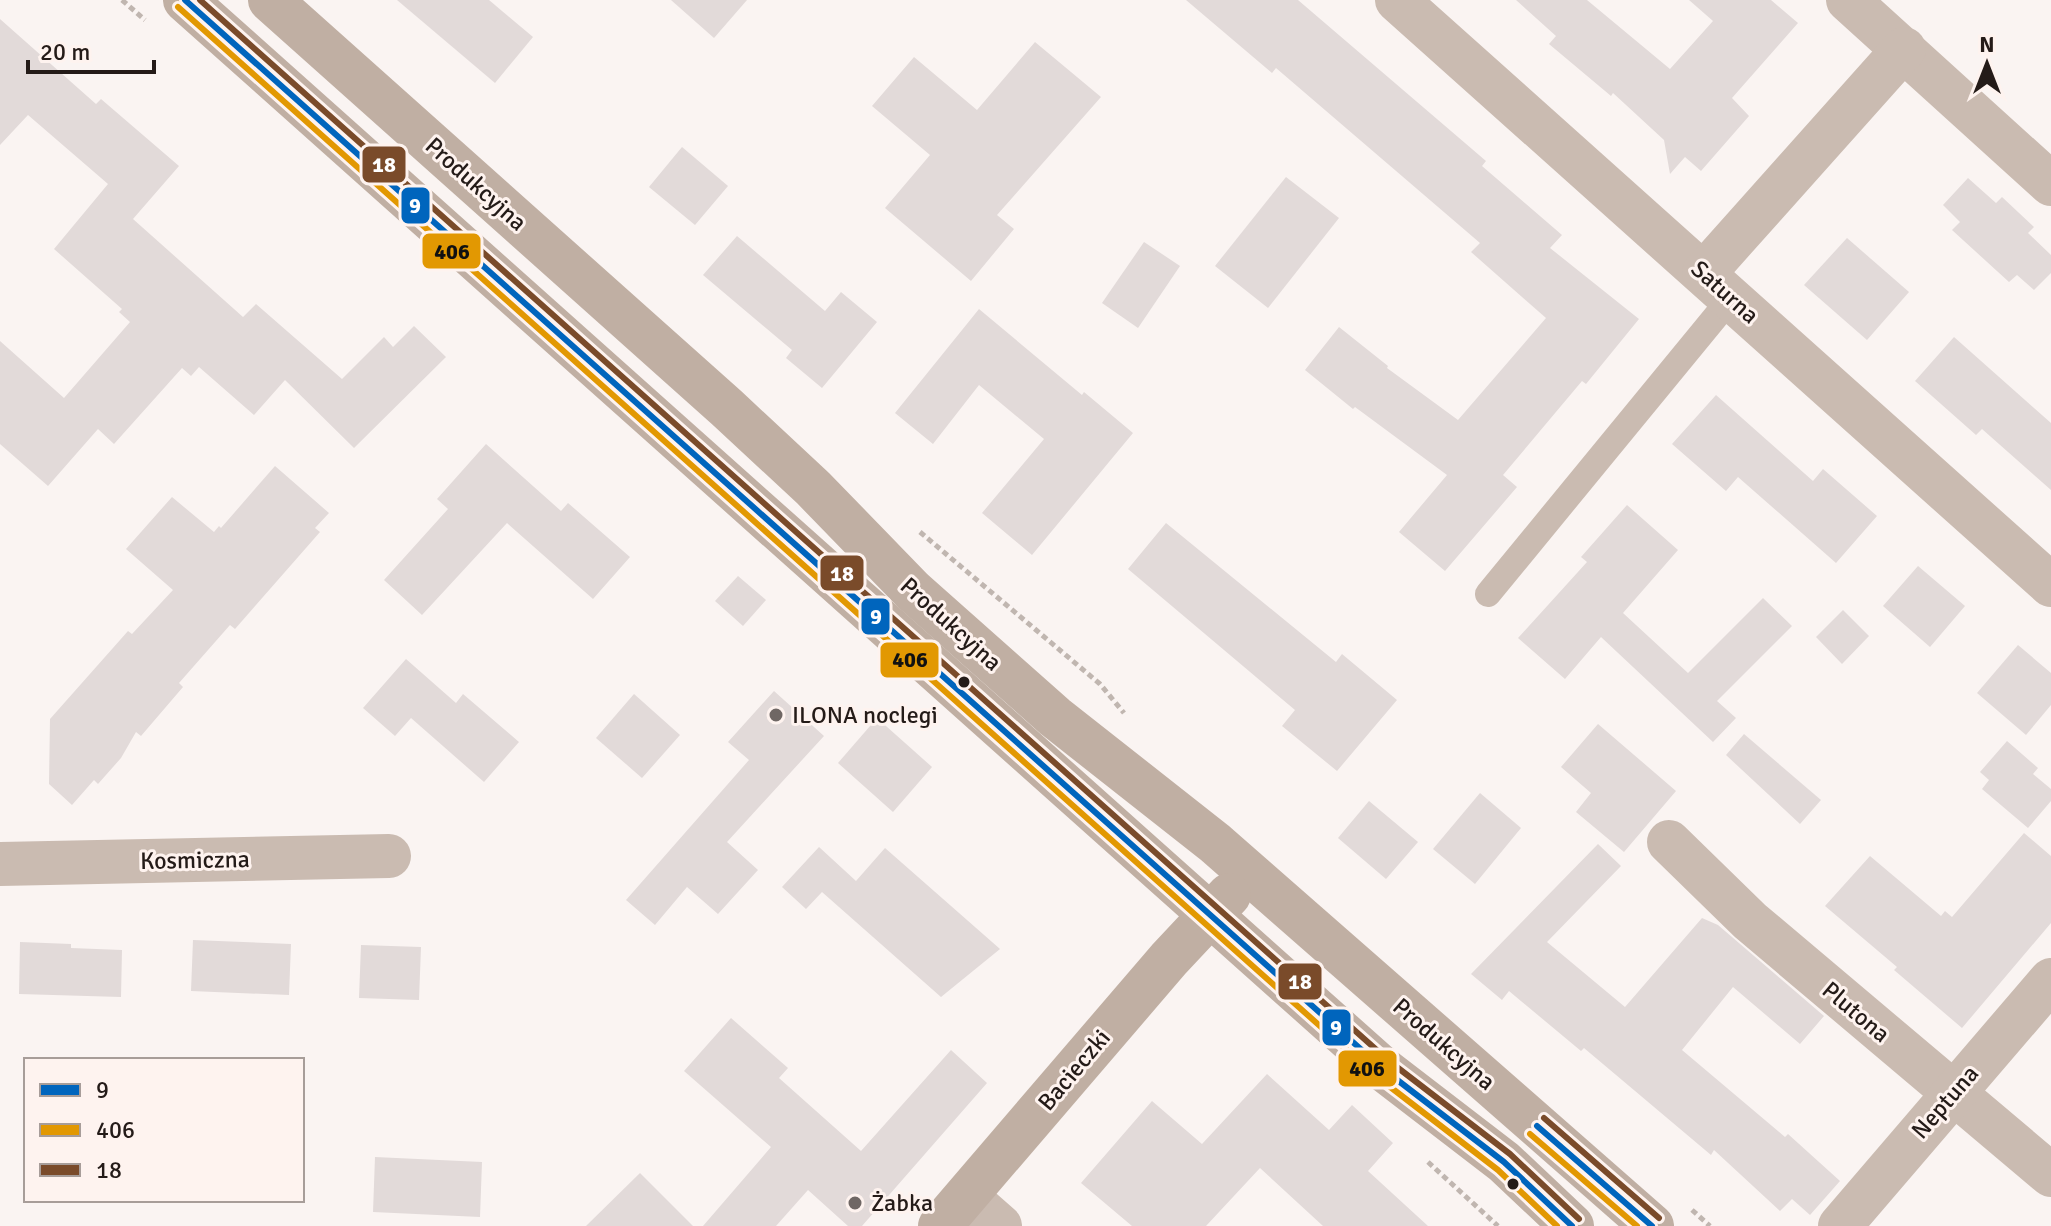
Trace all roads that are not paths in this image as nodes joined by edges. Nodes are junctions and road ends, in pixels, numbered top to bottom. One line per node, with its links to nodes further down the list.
1 (185, 0): 14 (main road, Produkcyjna)
2 (270, 0): 13 (main road, Produkcyjna)
3 (1397, 0): 7 (street, Saturna)
4 (1848, 0): 5 (street)
5 (1904, 49): 6 (street); 7 (street)
6 (2051, 184)
7 (1718, 285): 8 (street, Saturna); 9 (lane)
8 (2051, 585)
9 (1488, 594)
10 (1669, 842): 16 (street, Plutona)
11 (389, 856): 12 (street, Kosmiczna)
12 (0, 864)
13 (1248, 872): 14 (main road, Bacieczki); 21 (main road, Produkcyjna)
14 (1211, 916): 18 (main road, Bacieczki); 20 (main road, Produkcyjna)
15 (2051, 980): 16 (street, Neptuna)
16 (1951, 1093): 17 (street, Plutona); 22 (street, Neptuna)
17 (2051, 1175)
18 (954, 1212): 19 (street)
19 (1000, 1226)
20 (1572, 1226)
21 (1652, 1226)
22 (1840, 1226)

